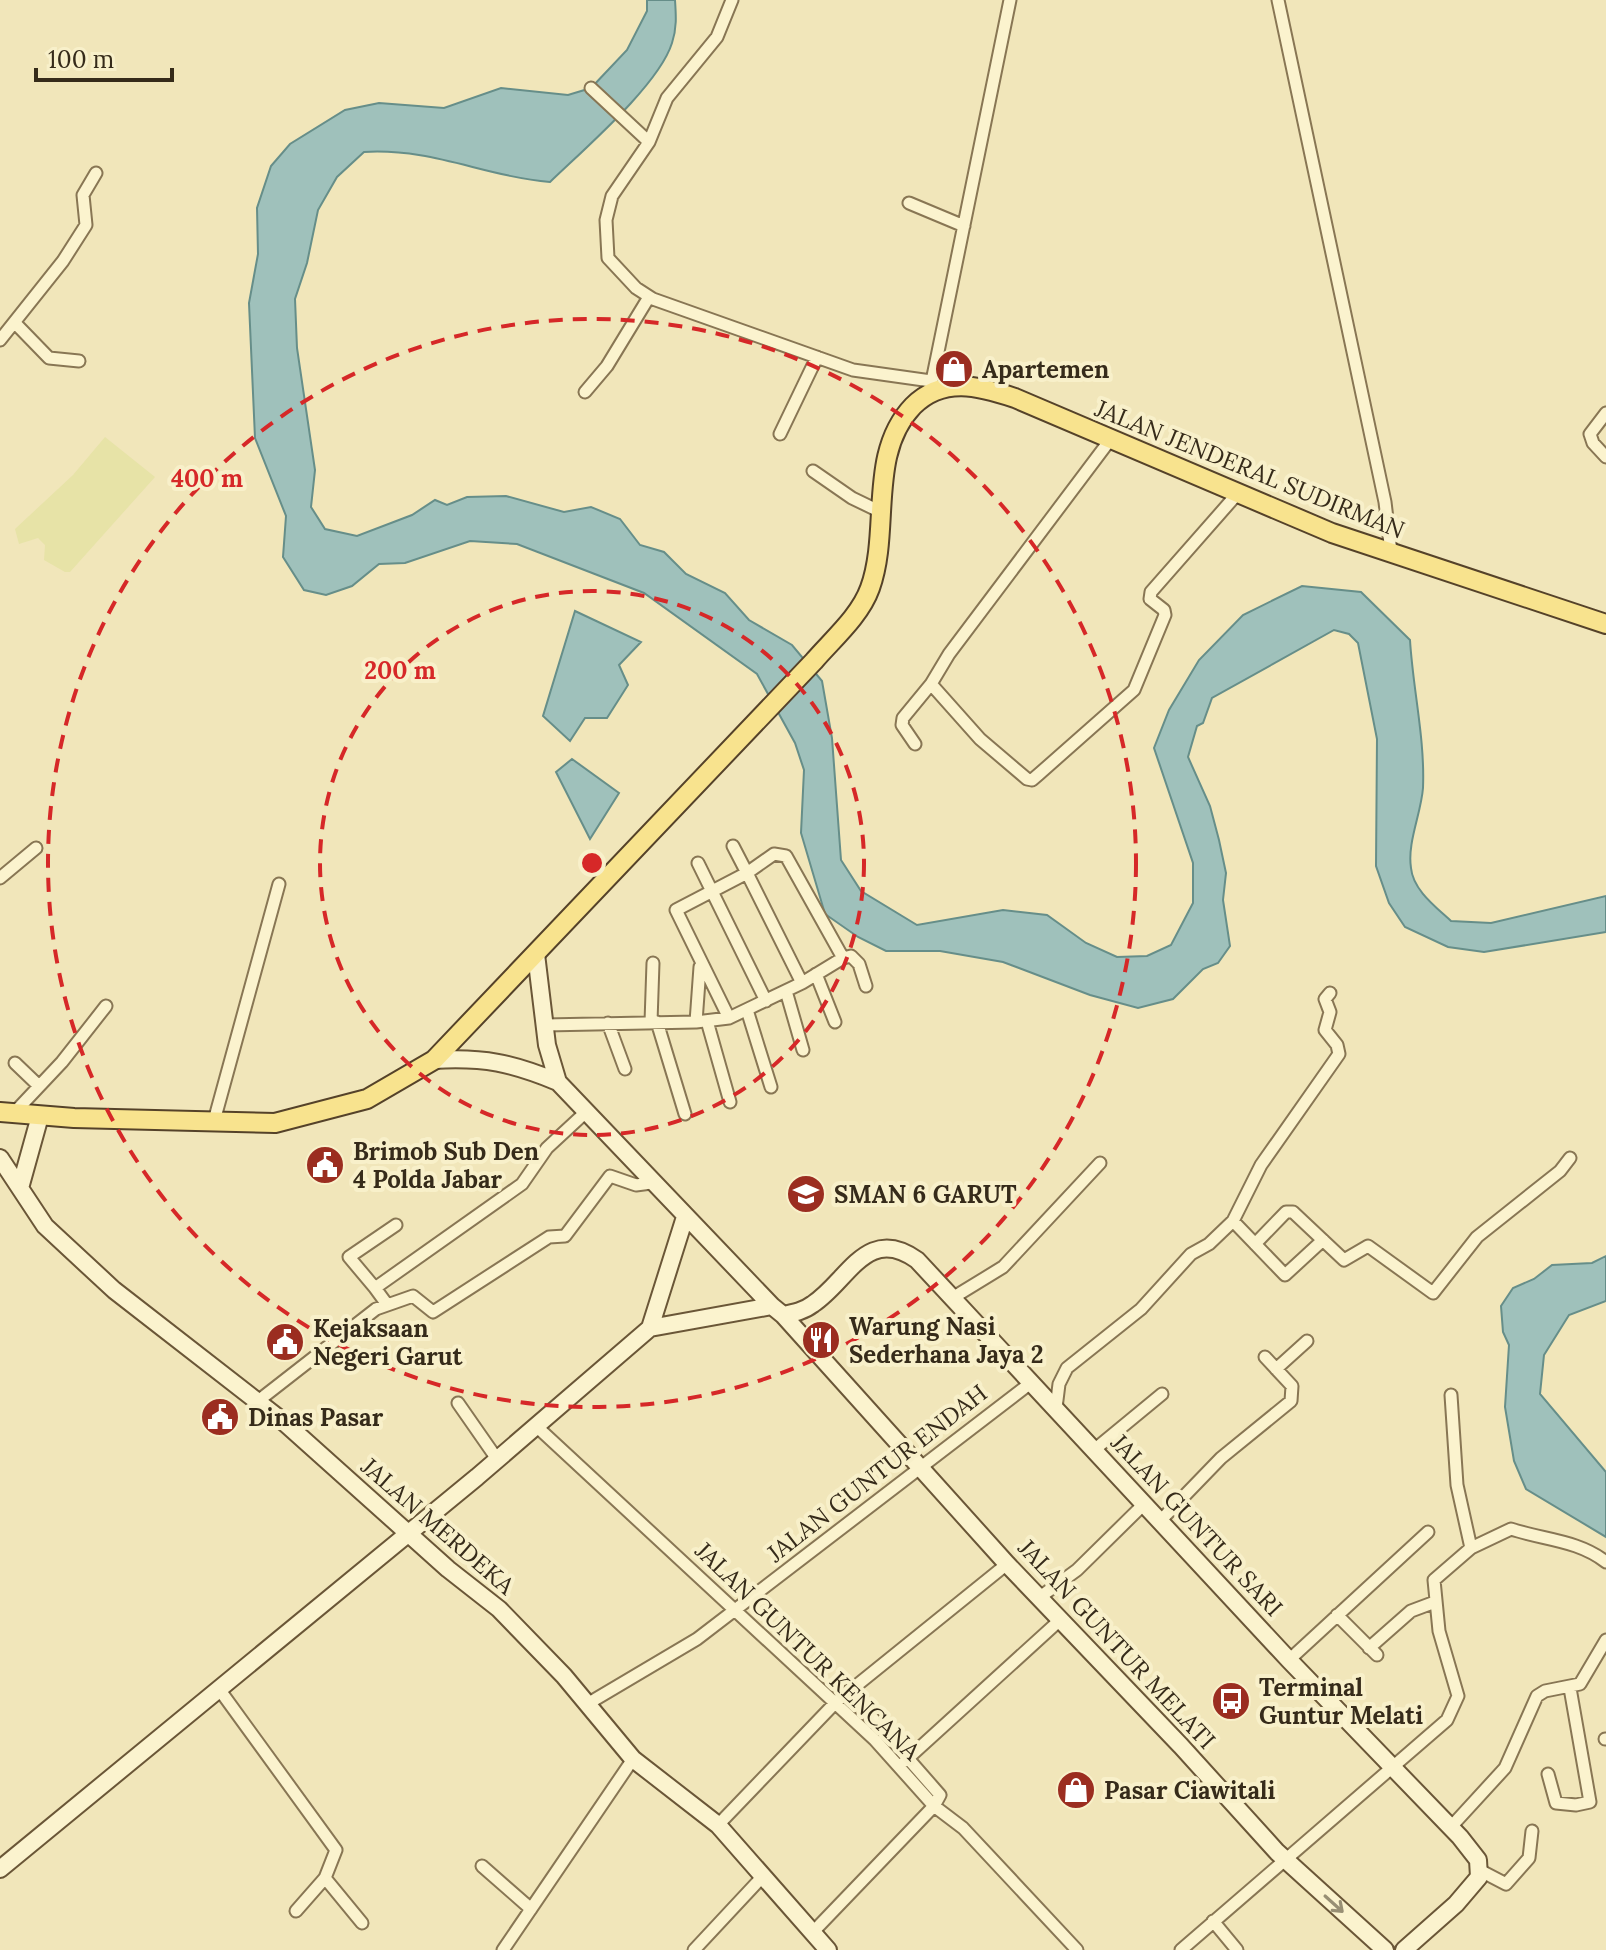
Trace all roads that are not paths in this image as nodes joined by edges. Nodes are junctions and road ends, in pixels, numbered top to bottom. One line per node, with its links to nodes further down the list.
1 (732, 0): 5 (street)
2 (1010, 0): 8 (street)
3 (1278, 0): 23 (street)
4 (591, 88): 5 (street)
5 (649, 142): 9 (street)
6 (96, 173): 10 (street)
7 (909, 203): 8 (street)
8 (964, 226): 14 (street)
9 (649, 297): 12 (street); 15 (street)
10 (15, 323): 11 (street); 13 (street)
11 (0, 340)
12 (817, 357): 14 (street); 17 (street)
13 (79, 361)
14 (931, 386): 18 (main road, JALAN JENDERAL SUDIRMAN); 22 (main road)
15 (585, 392)
16 (1606, 413): 19 (street)
17 (780, 434)
18 (1110, 440): 21 (main road, JALAN JENDERAL SUDIRMAN); 25 (street)
19 (1606, 457)
20 (813, 471): 22 (street)
21 (1238, 493): 23 (main road, JALAN JENDERAL SUDIRMAN); 25 (street)
22 (881, 512): 34 (main road)
23 (1391, 552): 24 (main road, JALAN JENDERAL SUDIRMAN)
24 (1606, 624)
25 (931, 684): 26 (street)
26 (915, 744)
27 (733, 846): 30 (street)
28 (36, 848): 31 (street)
29 (698, 863): 33 (street)
30 (747, 873): 33 (street); 35 (street); 39 (street)
31 (0, 878)
32 (279, 884): 64 (street)
33 (712, 889): 37 (street); 43 (street)
34 (536, 954): 51 (street); 53 (main road)
35 (843, 958): 38 (street); 40 (street)
36 (653, 963): 47 (street)
37 (701, 964): 46 (street); 48 (street)
38 (816, 974): 39 (street); 49 (street)
39 (802, 983): 41 (street)
40 (866, 986)
41 (786, 991): 43 (street); 52 (street)
42 (1330, 993): 71 (street)
43 (766, 1001): 45 (street)
44 (106, 1006): 57 (street)
45 (747, 1010): 46 (street); 58 (street)
46 (729, 1018): 48 (street)
47 (654, 1022): 48 (street); 50 (street); 62 (street)
48 (702, 1022): 59 (street)
49 (835, 1022)
50 (608, 1023): 51 (street); 55 (street)
51 (545, 1025): 56 (street)
52 (803, 1050)
53 (434, 1060): 56 (street); 64 (main road)
54 (15, 1063): 57 (street)
55 (625, 1069)
56 (558, 1082): 60 (street, JALAN GUNTUR MELATI)
57 (39, 1086): 61 (street)
58 (771, 1087)
59 (730, 1102)
60 (587, 1111): 68 (street, JALAN GUNTUR MELATI); 75 (street)
61 (7, 1112): 63 (main road)
62 (685, 1114)
63 (40, 1116): 64 (main road); 69 (street)
64 (214, 1121)
65 (0, 1158): 69 (street, JALAN MERDEKA)
66 (1570, 1158): 73 (street)
67 (1100, 1163): 76 (street)
68 (651, 1183): 70 (street, JALAN GUNTUR MELATI); 77 (street)
69 (20, 1188): 86 (street, JALAN MERDEKA)
70 (685, 1217): 78 (street, JALAN GUNTUR MELATI); 79 (street)
71 (1233, 1221): 74 (street); 88 (street)
72 (396, 1225): 75 (street)
73 (1323, 1240): 74 (street); 74 (street)
74 (1255, 1244)
75 (375, 1288): 77 (street)
76 (954, 1297): 78 (street, JALAN GUNTUR SARI); 83 (street, JALAN GUNTUR SARI)
77 (386, 1303): 86 (street)
78 (778, 1310): 79 (street, JALAN GUNTUR SARI); 92 (street, JALAN GUNTUR MELATI)
79 (650, 1328): 89 (street)
80 (1307, 1341): 82 (street)
81 (1265, 1357): 82 (street)
82 (1276, 1369): 94 (street)
83 (1032, 1382): 88 (street, JALAN GUNTUR SARI); 92 (street, JALAN GUNTUR ENDAH)
84 (1162, 1394): 90 (street)
85 (1451, 1395): 97 (street)
86 (258, 1401): 96 (street, JALAN MERDEKA)
87 (458, 1403): 91 (street)
88 (1056, 1408): 90 (street, JALAN GUNTUR SARI)
89 (535, 1425): 91 (street); 102 (street, JALAN GUNTUR KENCANA)
90 (1094, 1450): 93 (street, JALAN GUNTUR SARI)
91 (497, 1459): 96 (street)
92 (920, 1468): 99 (street, JALAN GUNTUR MELATI); 102 (street, JALAN GUNTUR ENDAH)
93 (1145, 1503): 94 (street, JALAN GUNTUR SARI); 100 (street)
94 (1162, 1519): 106 (street, JALAN GUNTUR SARI)
95 (1428, 1532): 103 (street)
96 (408, 1533): 108 (street); 111 (street, JALAN MERDEKA)
97 (1471, 1548): 98 (street); 101 (street)
98 (1606, 1562)
99 (1007, 1564): 100 (street, JALAN GUNTUR MELATI); 109 (street)
100 (1040, 1597): 104 (street, JALAN GUNTUR MELATI)
101 (1435, 1602): 103 (street); 115 (street)
102 (736, 1609): 110 (street, JALAN GUNTUR KENCANA); 111 (street, JALAN GUNTUR ENDAH)
103 (1337, 1615): 106 (street)
104 (1060, 1620): 112 (street); 121 (street, JALAN GUNTUR MELATI)
105 (1606, 1640): 107 (street)
106 (1289, 1660): 115 (street, JALAN GUNTUR SARI)
107 (1570, 1688): 116 (street); 119 (street)
108 (219, 1689): 123 (street); 126 (street)
109 (849, 1691): 110 (street); 112 (street)
110 (836, 1702): 114 (street, JALAN GUNTUR KENCANA); 118 (street)
111 (589, 1703): 113 (street, JALAN MERDEKA)
112 (910, 1757): 114 (street); 117 (street)
113 (633, 1759): 118 (street, JALAN MERDEKA); 127 (street)
114 (899, 1767): 117 (street, JALAN GUNTUR KENCANA)
115 (1390, 1767): 119 (street, JALAN GUNTUR SARI); 121 (street)
116 (1548, 1774)
117 (934, 1806): 131 (street); 134 (street, JALAN GUNTUR KENCANA)
118 (718, 1825): 125 (street, JALAN MERDEKA)
119 (1450, 1828): 124 (street, JALAN GUNTUR SARI)
120 (1532, 1831): 124 (street)
121 (1283, 1858): 129 (street); 137 (street, JALAN GUNTUR MELATI, one-way to 137)
122 (482, 1866): 127 (street)
123 (0, 1869)
124 (1481, 1871): 138 (street)
125 (764, 1875): 131 (street, JALAN MERDEKA); 133 (street)
126 (325, 1878): 128 (street); 130 (street)
127 (531, 1909): 132 (street)
128 (296, 1911)
129 (1213, 1921): 135 (street); 136 (street)
130 (362, 1923)
131 (817, 1943)
132 (503, 1950)
133 (694, 1950)
134 (1077, 1950)
135 (1181, 1950)
136 (1237, 1950)
137 (1385, 1950)
138 (1404, 1950)

